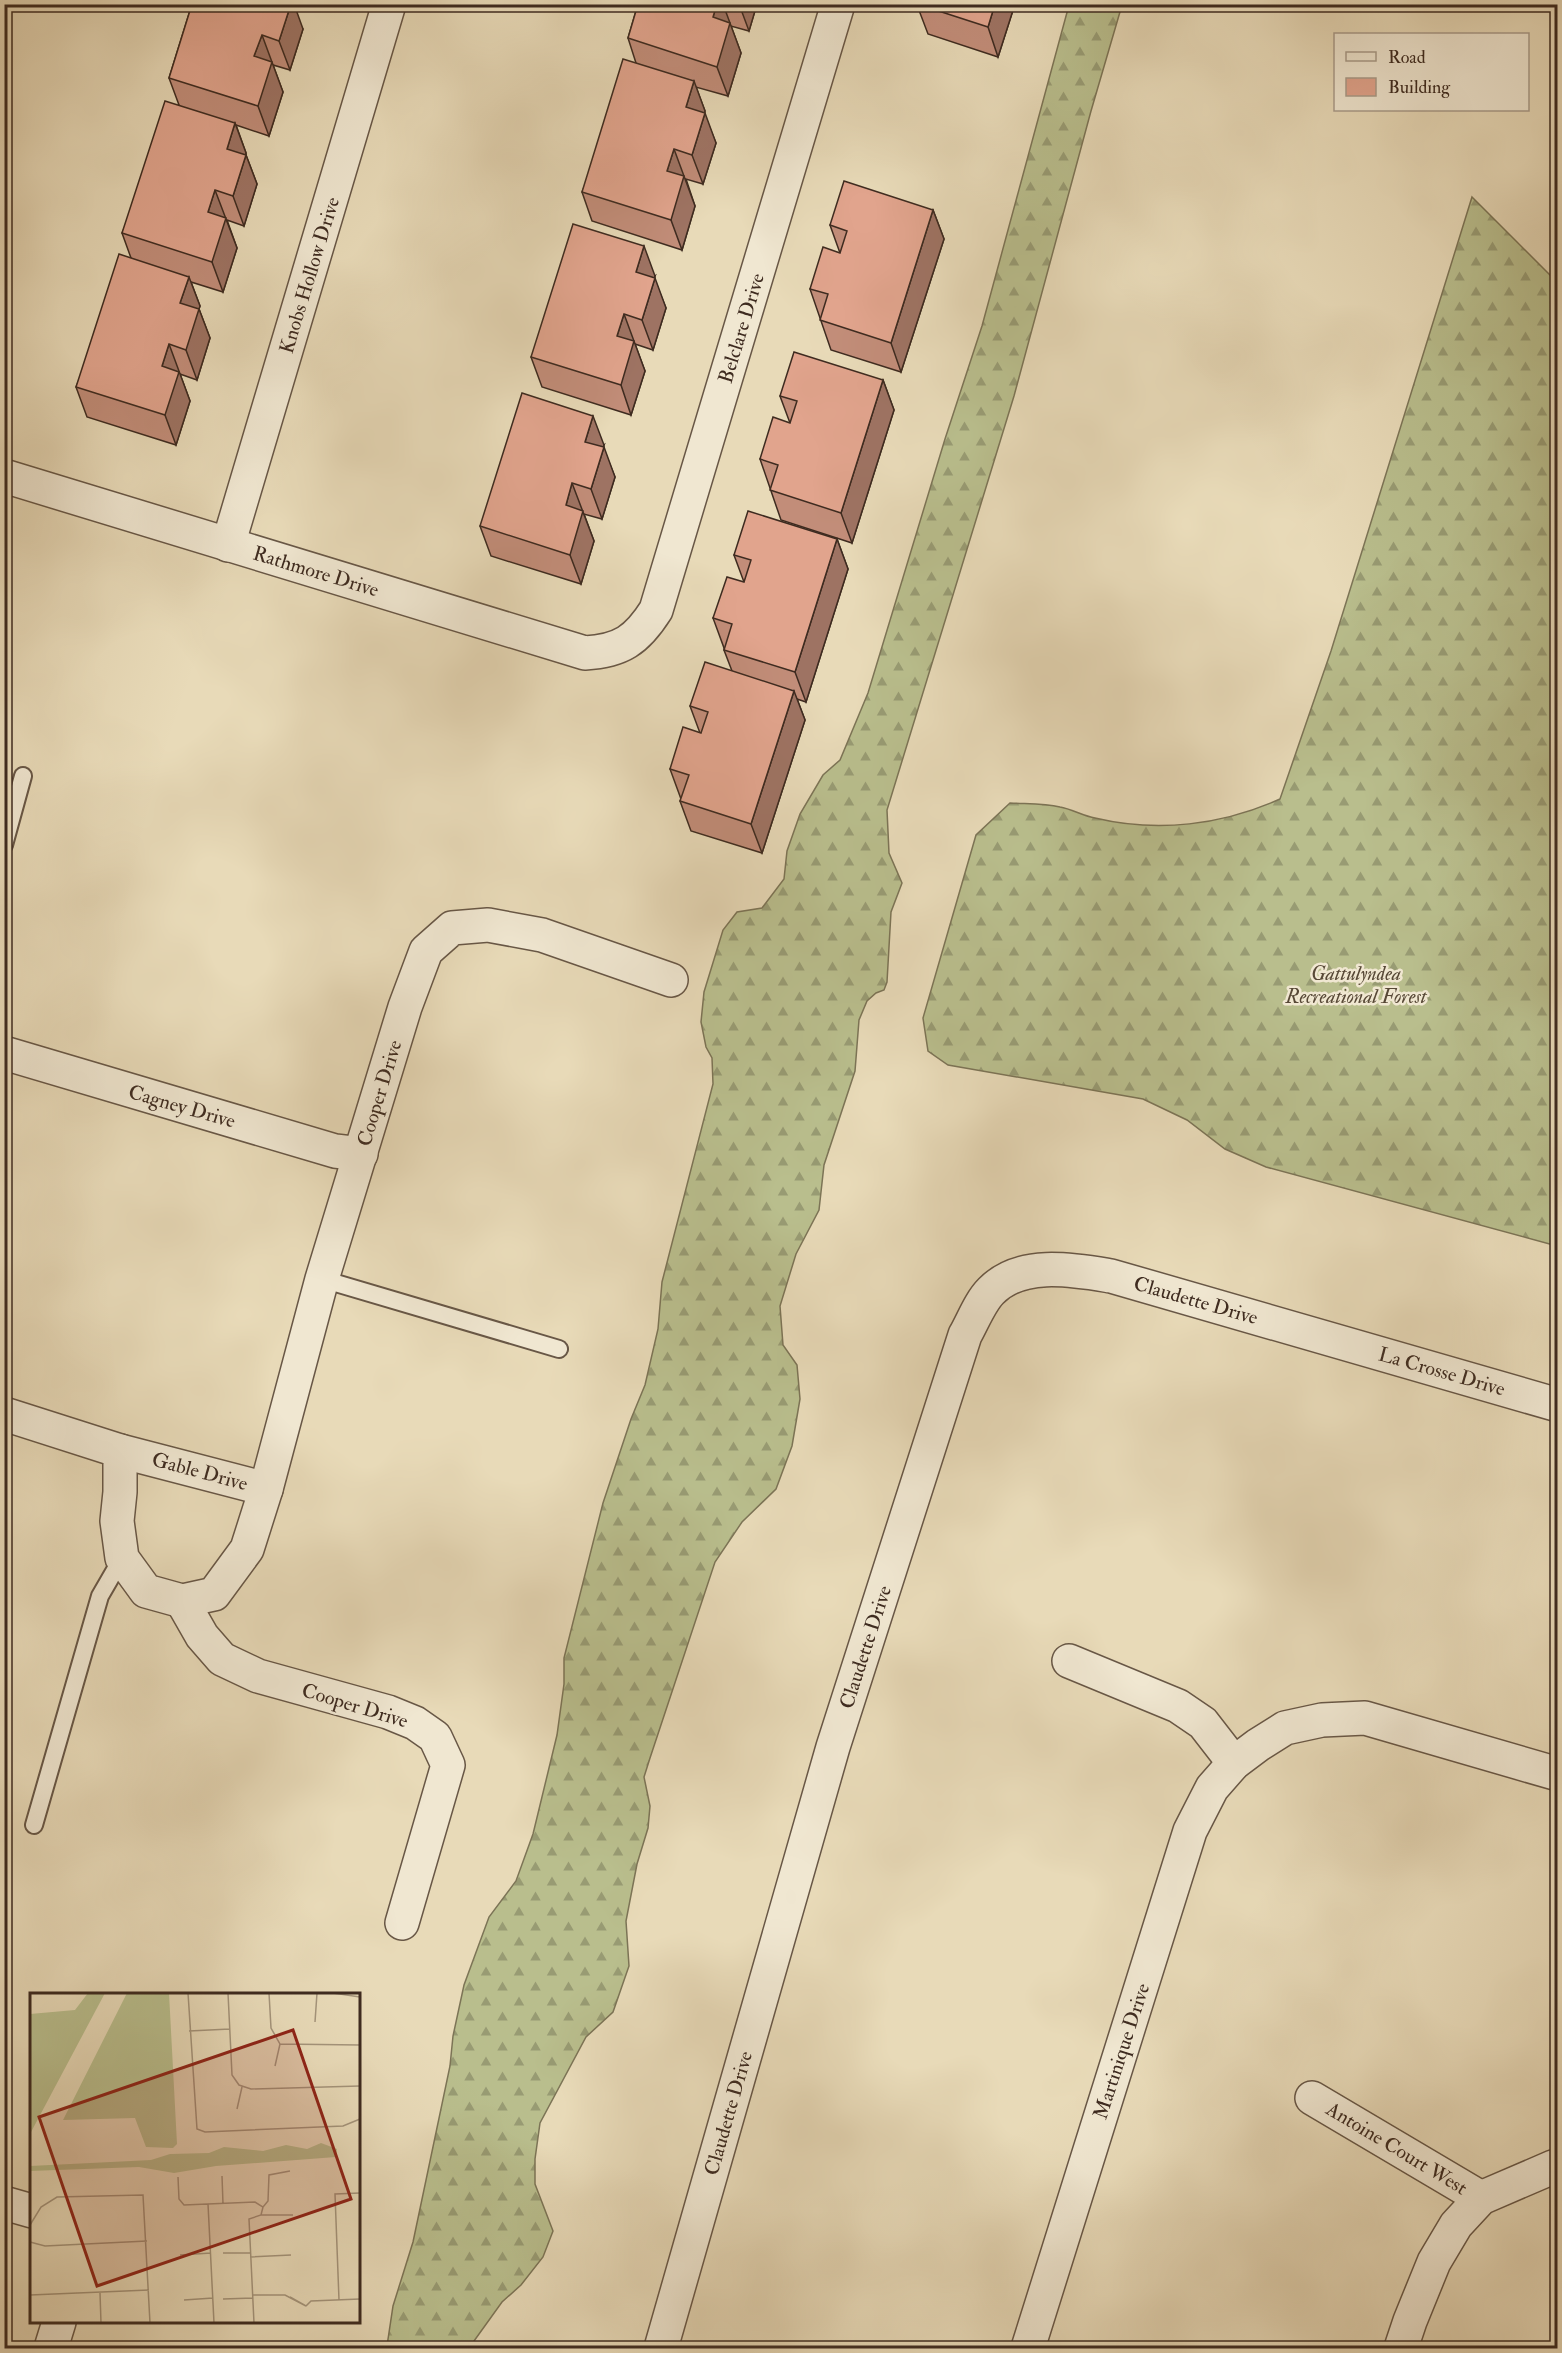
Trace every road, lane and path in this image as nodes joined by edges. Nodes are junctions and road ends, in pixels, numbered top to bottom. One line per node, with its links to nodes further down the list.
1 (389, 4): 4 (street, Knobs Hollow Drive)
2 (838, 4): 5 (street, Belclare Drive)
3 (4, 476): 4 (street, Rathmore Drive)
4 (228, 545): 5 (street, Rathmore Drive)
5 (628, 642)
6 (23, 776): 7 (lane)
7 (4, 845)
8 (671, 980): 10 (street, Cooper Drive)
9 (4, 1053): 10 (street, Cagney Drive)
10 (361, 1154): 11 (street, Cooper Drive)
11 (322, 1279): 13 (lane); 17 (street, Cooper Drive)
12 (1328, 1338): 14 (street, La Crosse Drive); 32 (street, Claudette Drive)
13 (559, 1349)
14 (1557, 1405)
15 (4, 1414): 16 (street, Gable Drive)
16 (120, 1451): 17 (street, Gable Drive); 18 (street, Gable Drive)
17 (266, 1489): 19 (street, Gable Drive)
18 (122, 1558): 19 (street, Gable Drive); 23 (lane)
19 (182, 1601): 24 (street, Cooper Drive)
20 (1069, 1661): 21 (street)
21 (1234, 1763): 22 (street, Martinique Drive); 33 (street, Martinique Drive)
22 (1557, 1774)
23 (34, 1825)
24 (402, 1923)
25 (1312, 2098): 27 (street, Antoine Court West)
26 (1557, 2167): 27 (street)
27 (1481, 2198): 34 (street)
28 (4, 2203): 29 (street)
29 (30, 2210)
30 (59, 2323): 31 (street)
31 (51, 2349)
32 (661, 2349)
33 (1028, 2349)
34 (1401, 2349)

